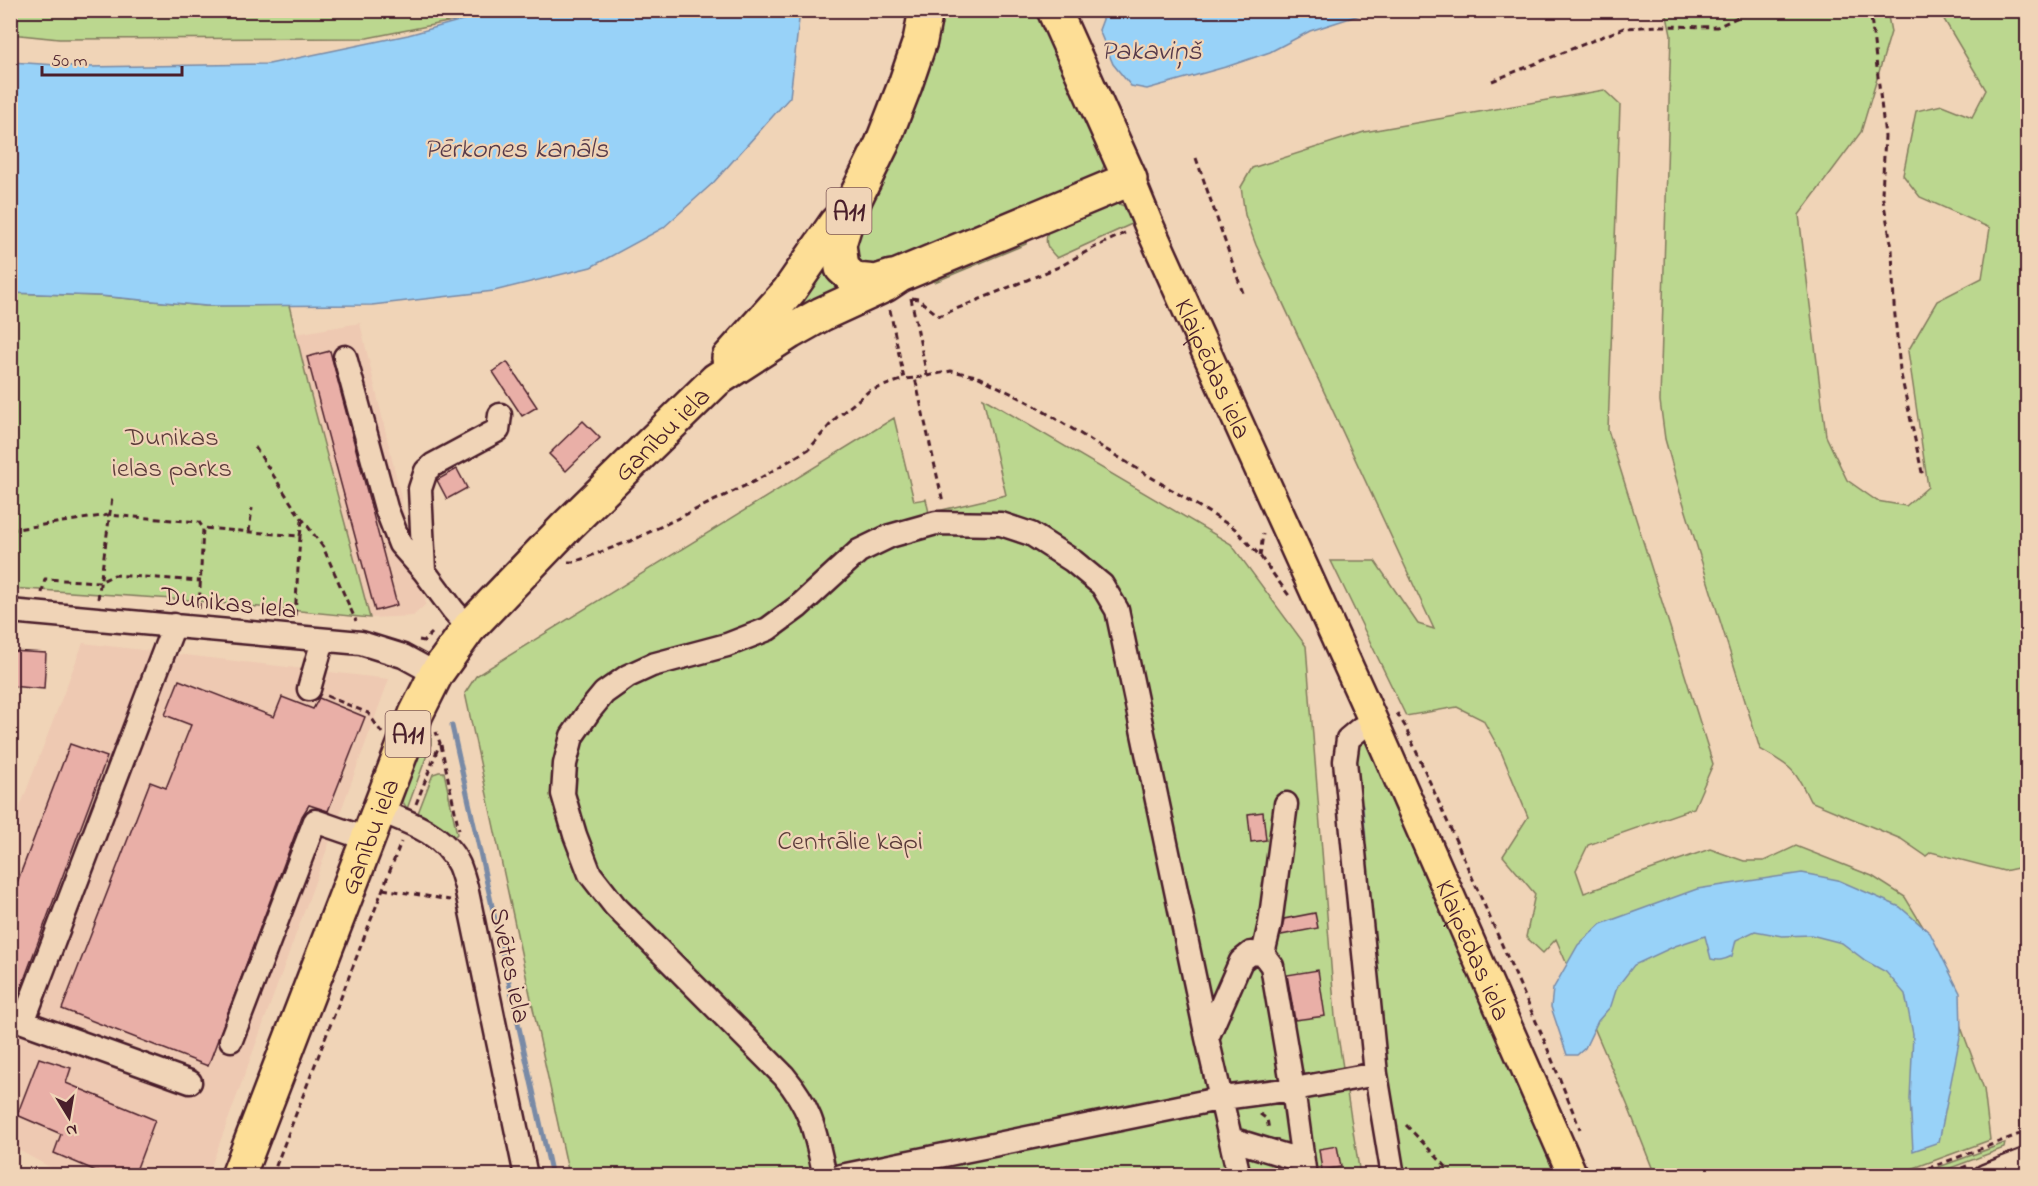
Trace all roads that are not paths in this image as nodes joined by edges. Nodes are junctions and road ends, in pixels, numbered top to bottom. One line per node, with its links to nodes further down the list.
1 (926, 10): 4 (highway, Ganību iela / A11)
2 (1054, 10): 3 (highway, Klaipēdas iela)
3 (1130, 179): 5 (highway, Ganību iela / A11); 16 (main road, Klaipēdas iela)
4 (849, 211): 5 (highway); 7 (highway, Ganību iela / A11)
5 (901, 294): 7 (highway, Ganību iela / A11)
6 (345, 357): 9 (street)
7 (716, 380): 12 (highway, Ganību iela / A11)
8 (500, 415): 9 (street)
9 (424, 571): 12 (street)
10 (10, 611): 11 (street, Dunikas iela)
11 (174, 625): 13 (street, Dunikas iela); 23 (street)
12 (469, 628): 14 (highway, Ganību iela / A11)
13 (323, 640): 14 (street, Dunikas iela); 15 (street)
14 (436, 674): 18 (highway, Ganību iela / A11)
15 (309, 689)
16 (1384, 716): 22 (street); 35 (main road, Klaipēdas iela)
17 (1286, 804): 19 (street)
18 (373, 825): 21 (street, Svētes iela); 29 (highway, Ganību iela / A11); 30 (street, Svētes iela)
19 (1263, 954): 20 (street); 24 (street)
20 (1207, 1038): 25 (street); 31 (street)
21 (231, 1040)
22 (1376, 1074): 24 (street); 34 (street)
23 (190, 1082)
24 (1293, 1089): 25 (street); 28 (street)
25 (1228, 1097): 26 (street); 32 (street)
26 (1231, 1138): 28 (street); 33 (street)
27 (2025, 1165): 36 (street)
28 (1304, 1168)
29 (238, 1176)
30 (526, 1176)
31 (825, 1176)
32 (841, 1176)
33 (1239, 1176)
34 (1394, 1176)
35 (1573, 1176)
36 (1985, 1176)

